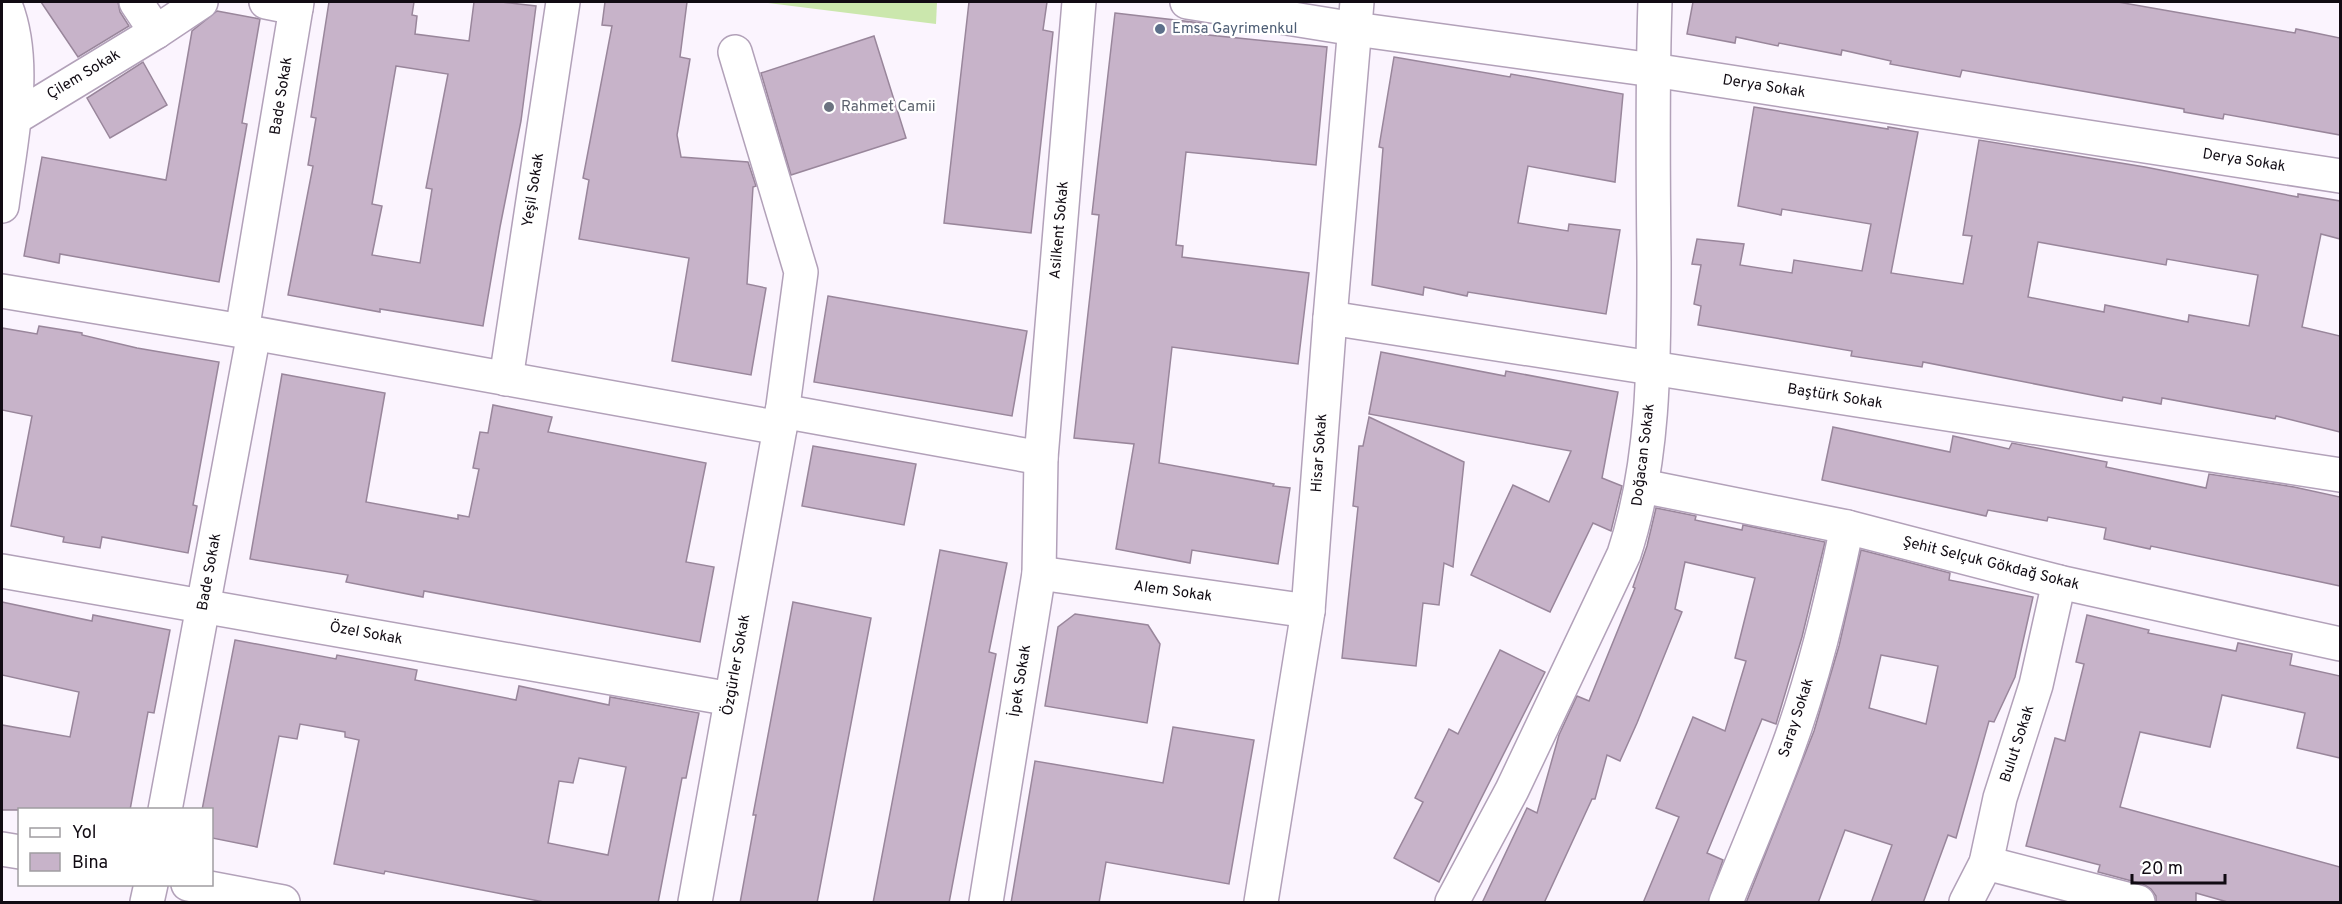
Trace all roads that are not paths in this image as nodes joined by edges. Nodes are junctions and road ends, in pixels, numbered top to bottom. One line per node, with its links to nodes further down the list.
1 (4, 2): 13 (street)
2 (136, 2): 10 (street)
3 (201, 2): 10 (street, Çilem Sokak)
4 (563, 2): 20 (street, Yeşil Sokak)
5 (1079, 2): 22 (street, Asilkent Sokak)
6 (1187, 2): 9 (street, Derya Sokak)
7 (1655, 2): 12 (street, Doğacan Sokak)
8 (286, 4): 18 (street, Bade Sokak)
9 (1356, 15): 12 (street, Derya Sokak); 17 (street, Hisar Sokak)
10 (156, 32): 13 (street, Çilem Sokak)
11 (735, 52): 21 (street, Özgürler Sokak)
12 (1653, 70): 14 (street, Derya Sokak); 19 (street, Doğacan Sokak)
13 (13, 119): 15 (street)
14 (2340, 176)
15 (2, 206)
16 (2, 291): 18 (street)
17 (1330, 318): 19 (street, Baştürk Sokak); 30 (street, Hisar Sokak)
18 (248, 332): 20 (street); 29 (street, Bade Sokak)
19 (1654, 369): 23 (street, Baştürk Sokak); 24 (street, Doğacan Sokak)
20 (506, 378): 21 (street)
21 (781, 419): 22 (street); 32 (street, Özgürler Sokak)
22 (1041, 458): 27 (street, İpek Sokak)
23 (2340, 475)
24 (1642, 486): 25 (street, Şehit Selçuk Gökdağ Sokak); 44 (street, Doğacan Sokak)
25 (1847, 528): 28 (street, Şehit Selçuk Gökdağ Sokak); 45 (street, Saray Sokak)
26 (2, 571): 29 (street, Özel Sokak)
27 (1039, 573): 30 (street, Alem Sokak); 42 (street, İpek Sokak)
28 (2060, 582): 31 (street, Şehit Selçuk Gökdağ Sokak); 36 (street, Bulut Sokak)
29 (204, 605): 32 (street, Özel Sokak); 33 (street, Bade Sokak)
30 (1308, 611): 43 (street, Hisar Sokak)
31 (2340, 644)
32 (731, 699): 41 (street, Özgürler Sokak)
33 (165, 808)
34 (2, 849): 35 (street)
35 (18, 852)
36 (1986, 863): 46 (street, Bulut Sokak); 47 (street)
37 (151, 886): 39 (street)
38 (193, 886): 40 (street)
39 (147, 903)
40 (283, 903)
41 (695, 903)
42 (986, 903)
43 (1260, 903)
44 (1452, 903)
45 (1726, 903)
46 (1966, 903)
47 (2138, 903)

